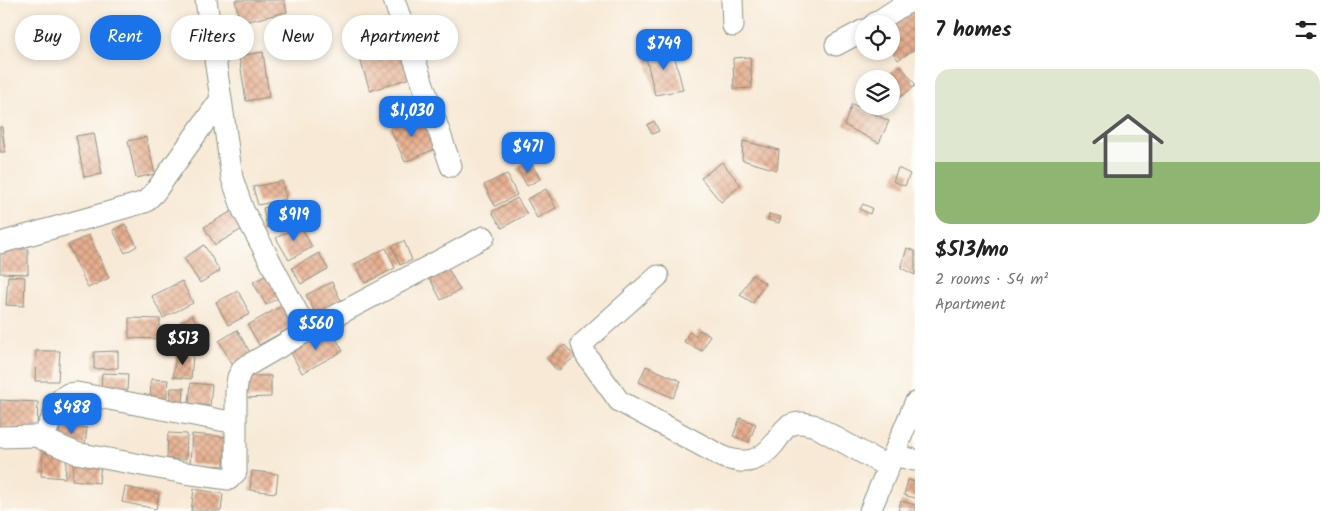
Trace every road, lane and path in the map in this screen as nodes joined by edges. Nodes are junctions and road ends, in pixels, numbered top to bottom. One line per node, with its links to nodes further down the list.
1 (206, 0): 9 (street)
2 (394, 0): 10 (street)
3 (732, 0): 6 (street)
4 (915, 0): 5 (street)
5 (888, 15)
6 (733, 26)
7 (855, 35): 8 (street)
8 (836, 45)
9 (221, 99): 12 (street); 14 (street)
10 (451, 166)
11 (484, 237): 14 (street)
12 (0, 243)
13 (658, 276): 20 (street)
14 (307, 331): 16 (street)
15 (915, 403): 20 (street)
16 (236, 423): 18 (street); 18 (street)
17 (0, 437): 18 (street)
18 (42, 439)
19 (915, 460): 20 (street)
20 (890, 461): 21 (street)
21 (870, 511)

